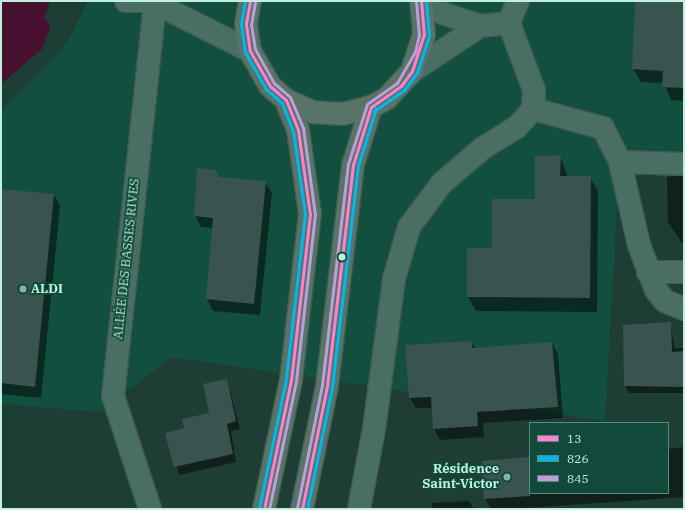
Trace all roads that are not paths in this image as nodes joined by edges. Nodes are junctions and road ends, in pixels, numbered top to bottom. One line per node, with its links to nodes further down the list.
1 (125, 1): 6 (street)
2 (250, 1): 9 (main road)
3 (420, 1): 10 (main road)
4 (424, 1): 8 (street)
5 (518, 1): 7 (street)
6 (160, 2): 9 (street); 19 (street, ALLÉE DES BASSES RIVES)
7 (509, 23): 8 (street); 13 (street)
8 (480, 26): 10 (street)
9 (250, 51): 11 (main road)
10 (412, 71): 12 (main road)
11 (286, 100): 12 (main road); 20 (main road)
12 (371, 107): 21 (main road)
13 (533, 109): 14 (street); 22 (street)
14 (620, 162): 15 (street); 16 (street)
15 (684, 164)
16 (648, 272): 17 (street); 18 (street)
17 (684, 272)
18 (684, 309)
19 (150, 509)
20 (264, 509)
21 (302, 509)
22 (358, 509)

